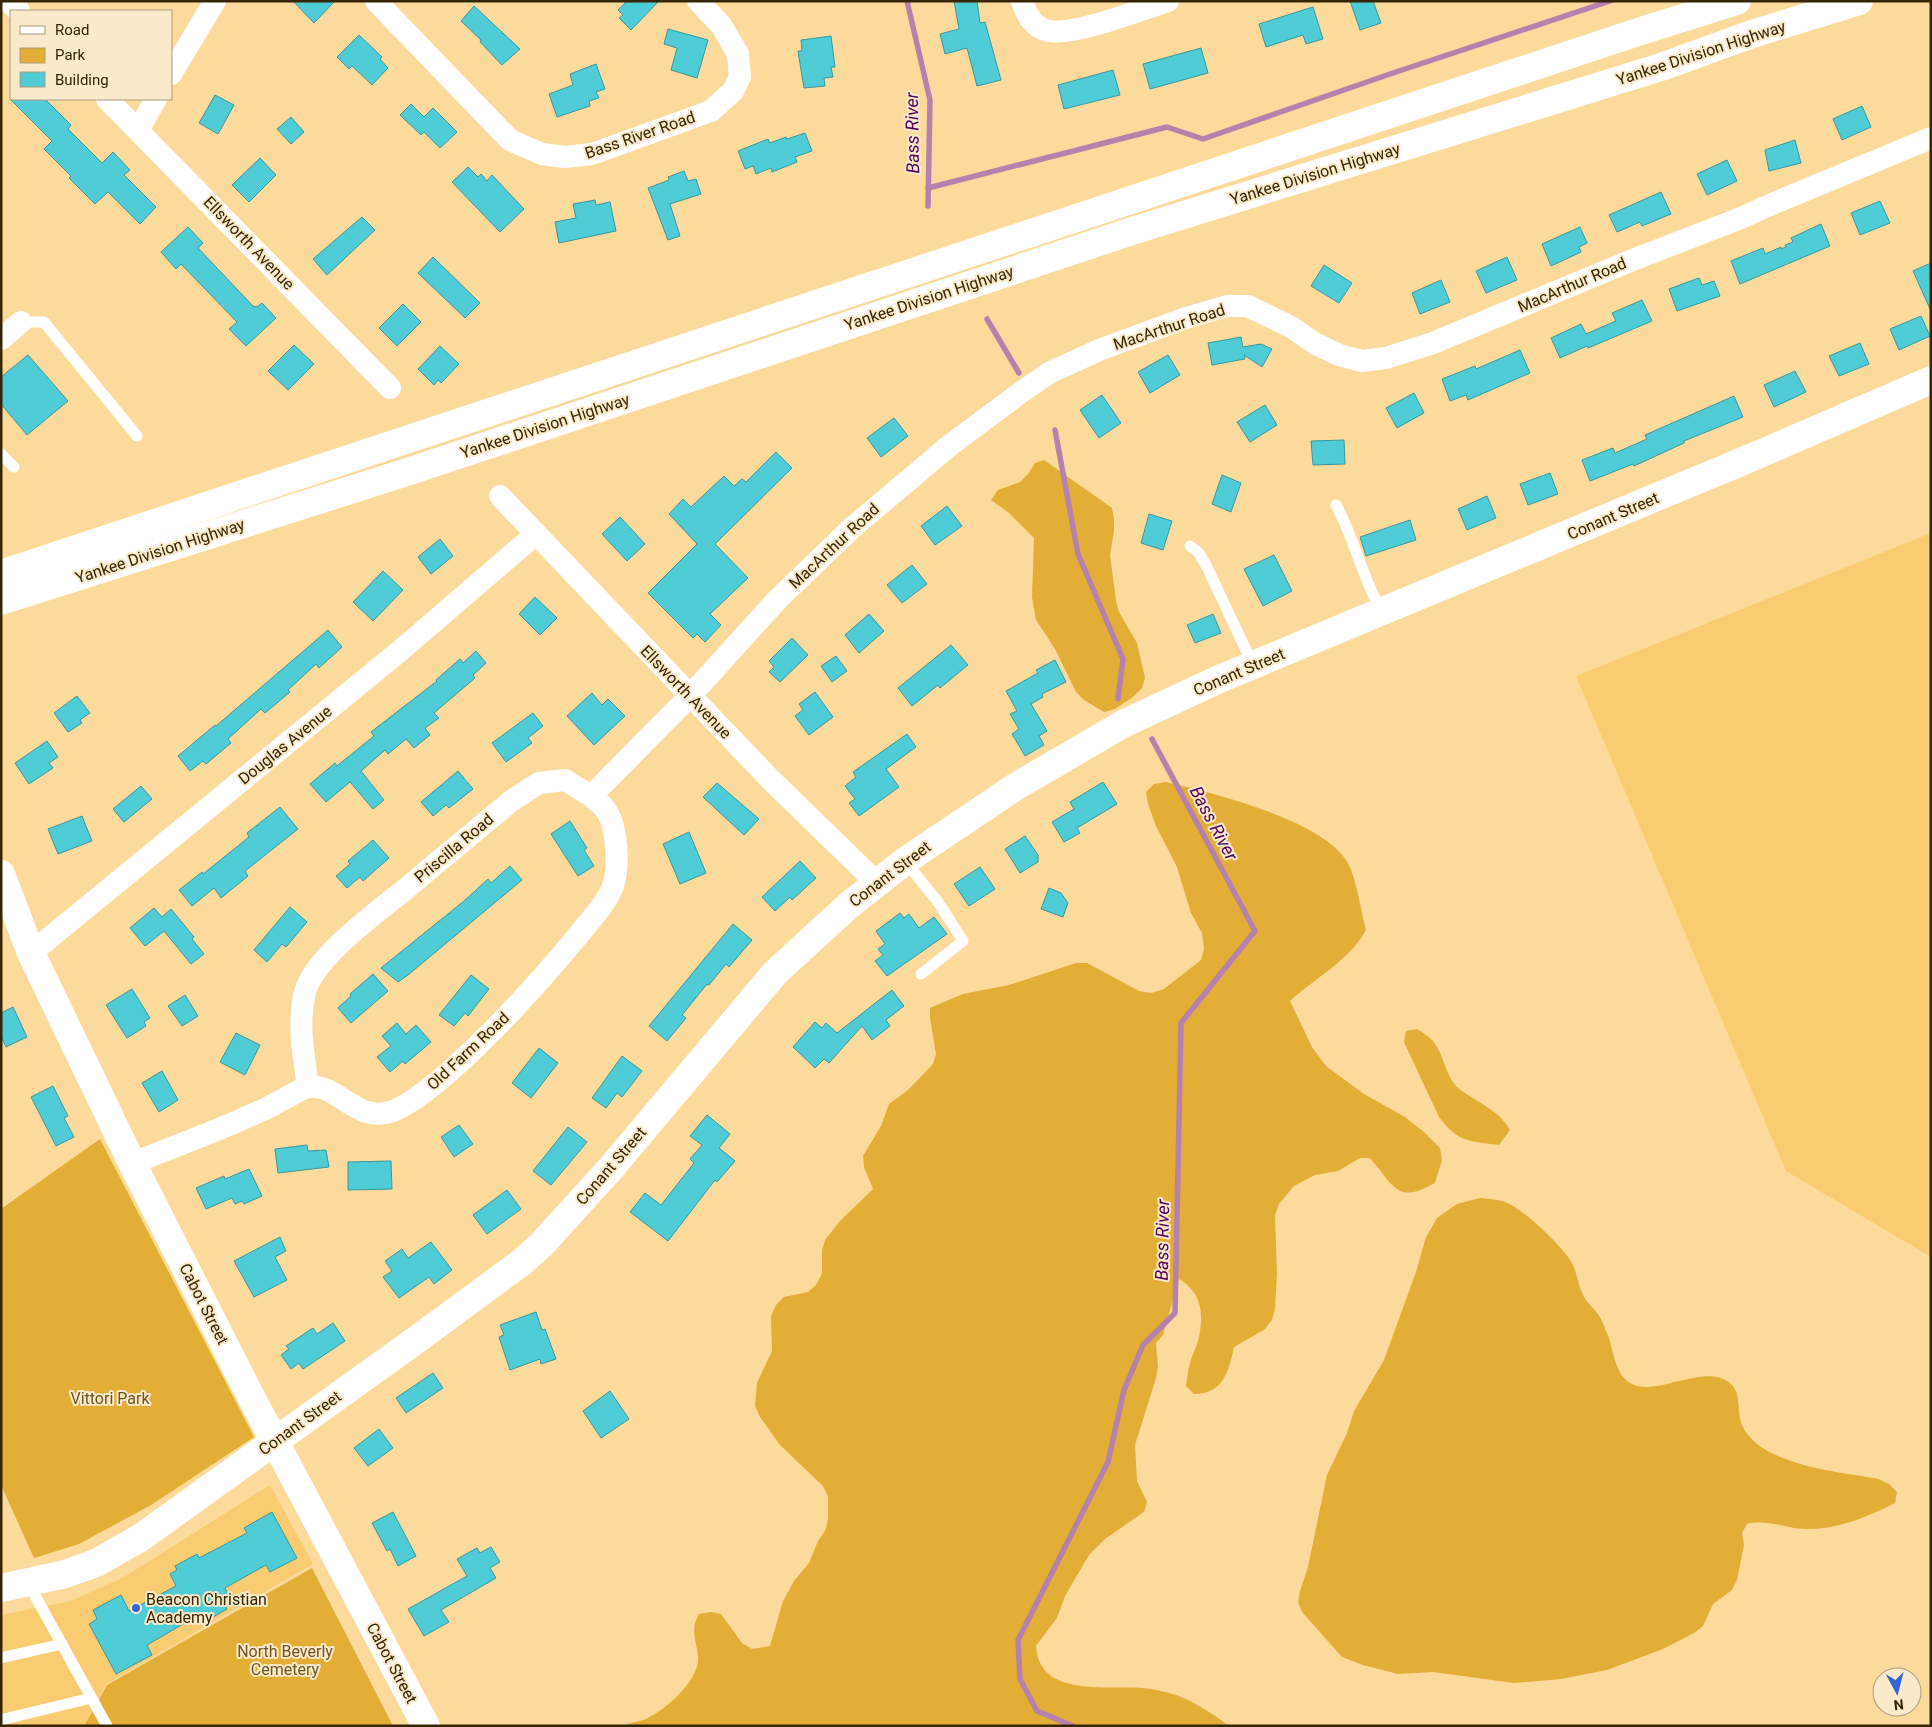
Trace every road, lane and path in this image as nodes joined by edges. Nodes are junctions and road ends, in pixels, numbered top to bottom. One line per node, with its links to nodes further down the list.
1 (8, 1): 9 (street)
2 (215, 1): 10 (street)
3 (376, 1): 4 (street, Bass River Road)
4 (698, 1)
5 (1022, 1): 6 (street)
6 (1168, 1)
7 (1737, 1): 26 (main road, Yankee Division Highway)
8 (1859, 1): 27 (main road, Yankee Division Highway)
9 (18, 10)
10 (172, 72)
11 (108, 100): 13 (street, Ellsworth Avenue)
12 (155, 100): 13 (street)
13 (138, 130): 18 (street, Ellsworth Avenue)
14 (1931, 138): 30 (street, MacArthur Road)
15 (21, 322): 16 (street); 19 (lane)
16 (1, 339)
17 (1931, 380): 28 (main road, Conant Street)
18 (390, 388)
19 (137, 436)
20 (1, 454): 21 (lane)
21 (14, 467)
22 (500, 496): 24 (street, Ellsworth Avenue)
23 (1336, 504): 28 (lane)
24 (536, 534): 30 (street, Ellsworth Avenue); 35 (street, Douglas Avenue)
25 (1190, 546): 29 (lane)
26 (1, 574)
27 (1, 602)
28 (1382, 612): 29 (main road, Conant Street)
29 (1253, 666): 32 (main road, Conant Street)
30 (690, 696): 31 (street); 34 (street, Ellsworth Avenue)
31 (591, 796): 37 (street, Priscilla Road); 37 (street, Old Farm Road)
32 (905, 861): 34 (main road, Conant Street); 36 (lane)
33 (1, 874): 35 (main road, Cabot Street)
34 (877, 883): 39 (main road, Conant Street)
35 (32, 952): 38 (main road, Cabot Street)
36 (921, 974)
37 (308, 1087): 38 (street)
38 (132, 1163): 39 (main road, Cabot Street)
39 (275, 1441): 40 (main road, Conant Street); 47 (main road, Cabot Street)
40 (28, 1582): 41 (main road, Conant Street); 42 (lane)
41 (1, 1588)
42 (62, 1644): 43 (lane); 44 (lane)
43 (1, 1658)
44 (91, 1698): 45 (lane); 46 (lane)
45 (1, 1720)
46 (107, 1726)
47 (426, 1726)

